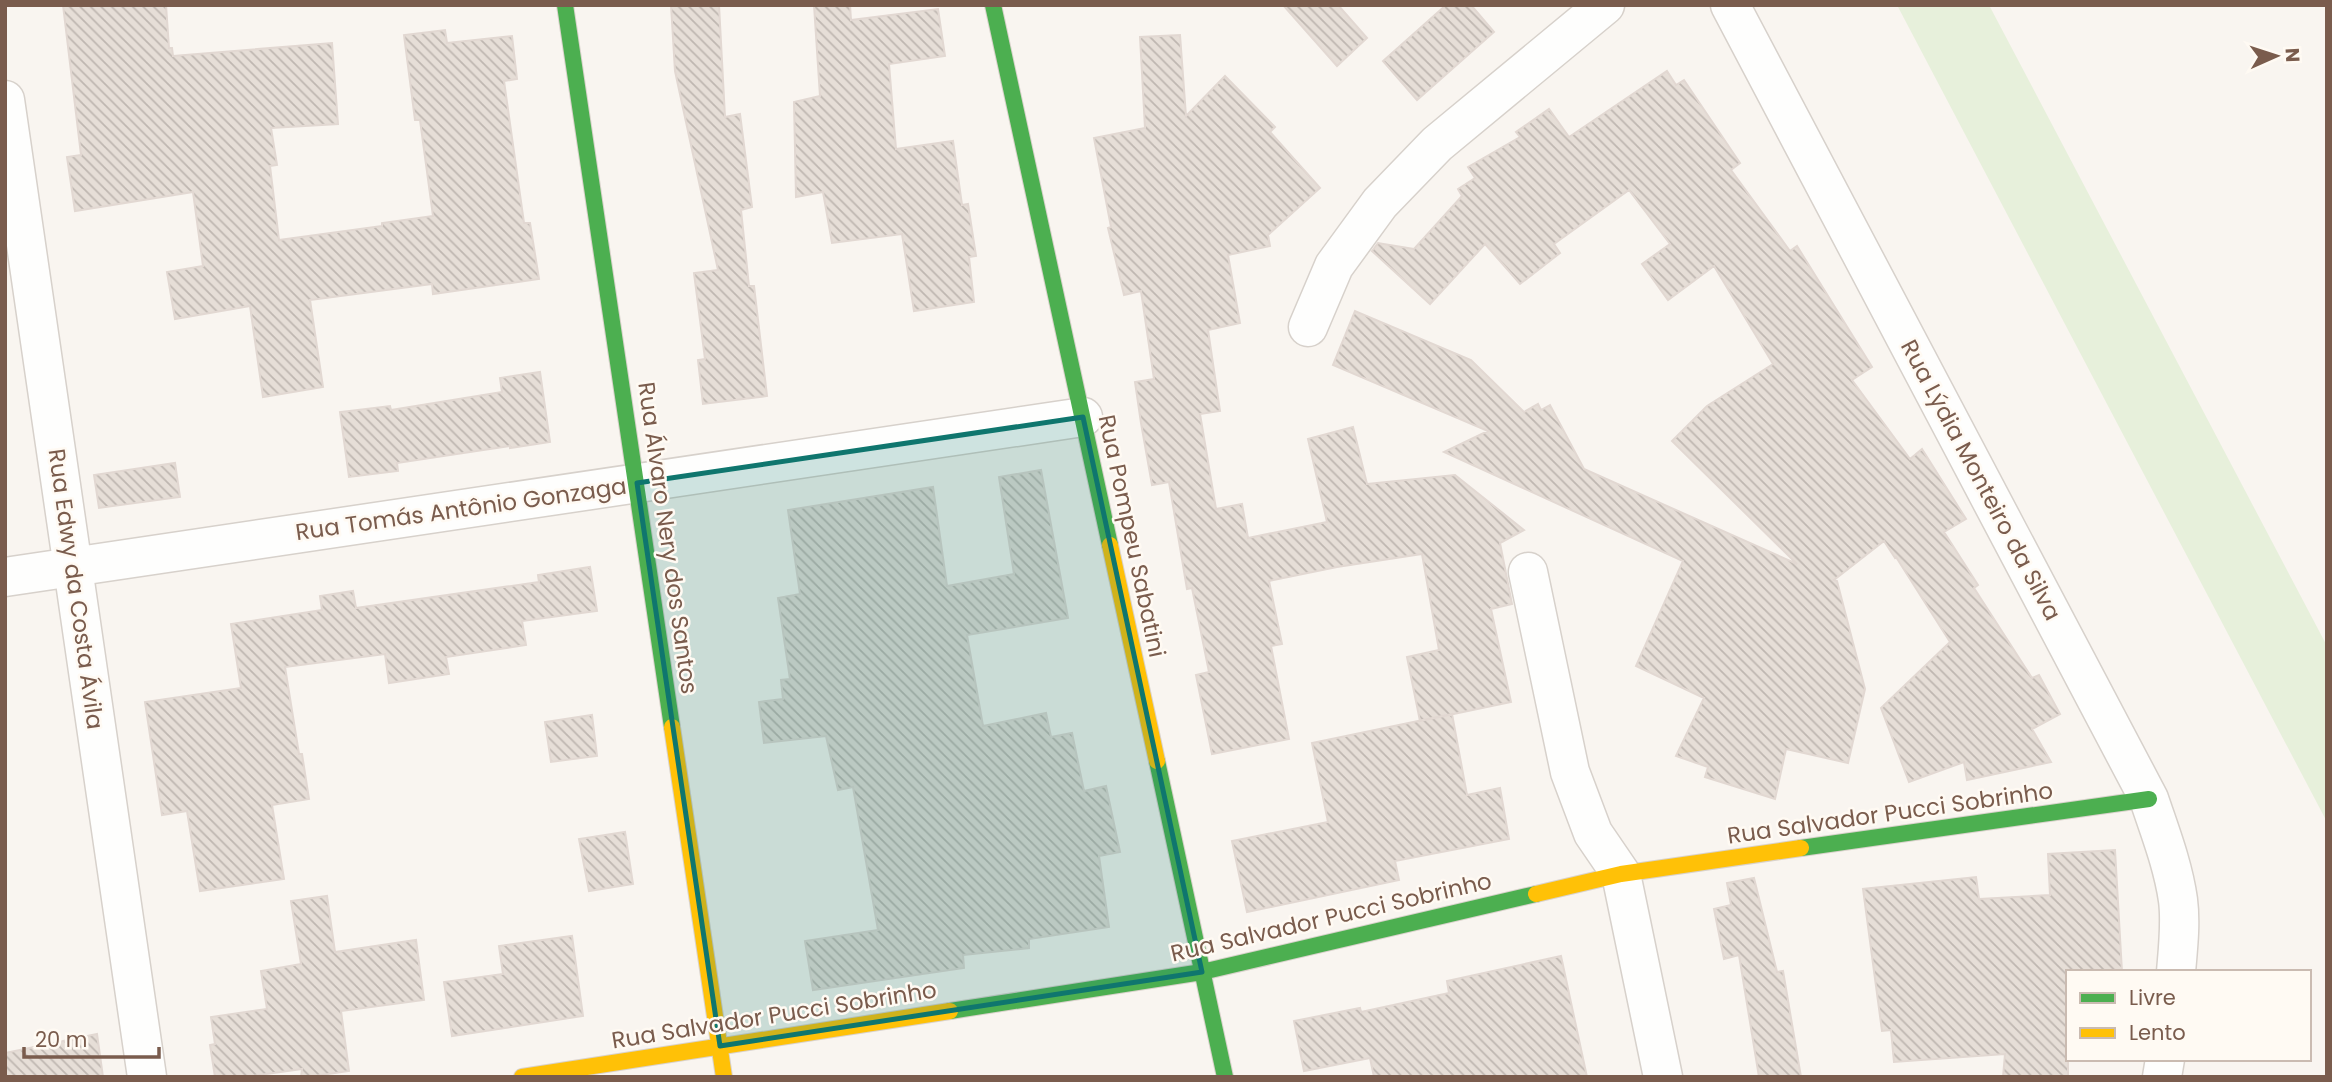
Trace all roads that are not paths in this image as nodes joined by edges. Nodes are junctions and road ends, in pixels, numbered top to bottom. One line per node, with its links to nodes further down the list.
1 (565, 5): 8 (street, Rua Álvaro Nery dos Santos)
2 (993, 5): 7 (street, Rua Pompeu Sabatini)
3 (1605, 5): 6 (street)
4 (1730, 5): 12 (street, Rua Lýdia Monteiro da Silva)
5 (6, 116): 9 (street, Rua Edwy da Costa Ávila)
6 (1308, 327)
7 (1083, 417): 8 (street, Rua Tomás Antônio Gonzaga); 15 (street, Rua Pompeu Sabatini)
8 (637, 483): 9 (street, Rua Tomás Antônio Gonzaga); 16 (street, Rua Álvaro Nery dos Santos)
9 (73, 567): 11 (street, Rua Tomás Antônio Gonzaga); 17 (street, Rua Edwy da Costa Ávila)
10 (1528, 572): 13 (street)
11 (5, 577)
12 (2149, 799): 13 (street, Rua Salvador Pucci Sobrinho); 14 (street, Rua Lýdia Monteiro da Silva)
13 (1621, 874): 15 (street, Rua Salvador Pucci Sobrinho); 21 (street)
14 (2176, 970)
15 (1202, 972): 16 (street, Rua Salvador Pucci Sobrinho); 20 (street, Rua Pompeu Sabatini)
16 (720, 1046): 18 (street, Rua Salvador Pucci Sobrinho); 19 (street, Rua Álvaro Nery dos Santos)
17 (147, 1077)
18 (522, 1077)
19 (724, 1077)
20 (1225, 1077)
21 (1663, 1077)

